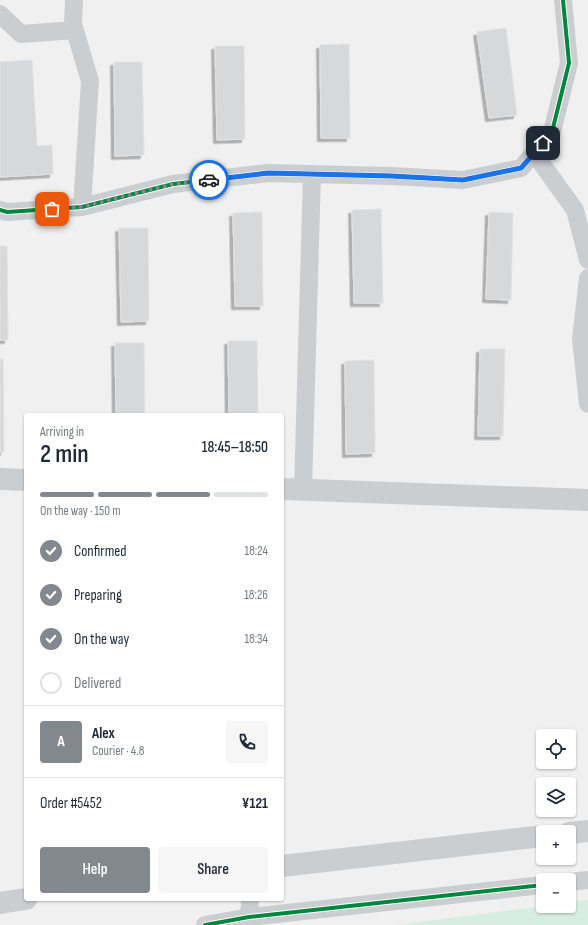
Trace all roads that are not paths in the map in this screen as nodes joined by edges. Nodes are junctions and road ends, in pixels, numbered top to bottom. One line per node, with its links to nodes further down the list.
1 (74, 0): 4 (street)
2 (563, 0): 5 (street)
3 (0, 14): 4 (street)
4 (75, 30): 7 (street)
5 (534, 153): 6 (street); 9 (street)
6 (312, 174): 7 (street); 14 (street)
7 (82, 207): 8 (street)
8 (0, 210)
9 (588, 260)
10 (588, 278): 11 (street)
11 (588, 404)
12 (0, 479): 13 (street)
13 (24, 480)
14 (292, 490): 15 (street)
15 (588, 500)
16 (588, 831): 17 (street)
17 (576, 832)
18 (536, 837): 19 (street)
19 (284, 866)
20 (588, 880): 21 (street)
21 (576, 881)
22 (536, 886): 26 (street)
23 (24, 899): 25 (street)
24 (250, 901): 26 (street)
25 (0, 903)
26 (249, 921): 27 (street)
27 (204, 925)

